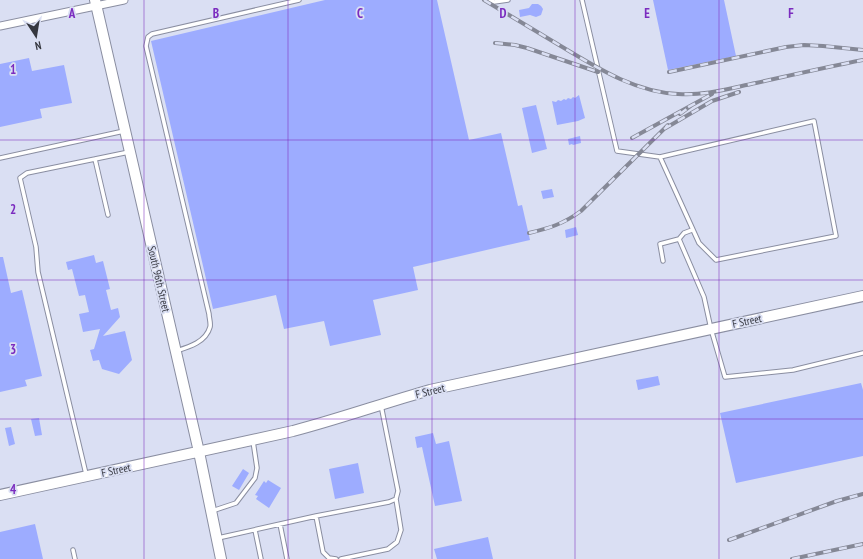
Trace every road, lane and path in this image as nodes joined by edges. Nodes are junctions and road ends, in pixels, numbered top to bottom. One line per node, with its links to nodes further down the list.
1 (124, 0): 6 (street)
2 (299, 0): 19 (lane)
3 (490, 0): 4 (lane)
4 (508, 0)
5 (582, 0): 10 (lane)
6 (95, 3): 7 (street); 8 (street, South 96th Street)
7 (0, 26)
8 (125, 130): 9 (street, South 96th Street); 11 (lane)
9 (130, 152): 12 (lane); 19 (street, South 96th Street)
10 (660, 157): 14 (lane); 14 (lane)
11 (0, 158)
12 (95, 159): 13 (lane); 24 (lane)
13 (108, 215)
14 (692, 230): 15 (lane)
15 (679, 239): 16 (lane); 18 (lane)
16 (663, 262)
17 (863, 296): 18 (street, F Street)
18 (711, 329): 20 (lane); 21 (street, F Street)
19 (176, 351): 23 (street, South 96th Street)
20 (863, 354)
21 (381, 404): 22 (street, F Street); 26 (lane)
22 (253, 440): 23 (street, F Street); 27 (lane)
23 (199, 452): 24 (street, F Street); 27 (street, South 96th Street)
24 (86, 476): 25 (street, F Street)
25 (0, 495)
26 (396, 499): 28 (lane); 38 (lane)
27 (212, 511): 31 (street, South 96th Street)
28 (316, 516): 29 (lane); 37 (lane)
29 (280, 524): 30 (lane); 36 (lane)
30 (255, 530): 31 (lane); 35 (lane)
31 (217, 538): 34 (street, South 96th Street)
32 (73, 550): 33 (lane)
33 (75, 559)
34 (221, 559)
35 (262, 559)
36 (287, 559)
37 (336, 559)
38 (341, 559)

